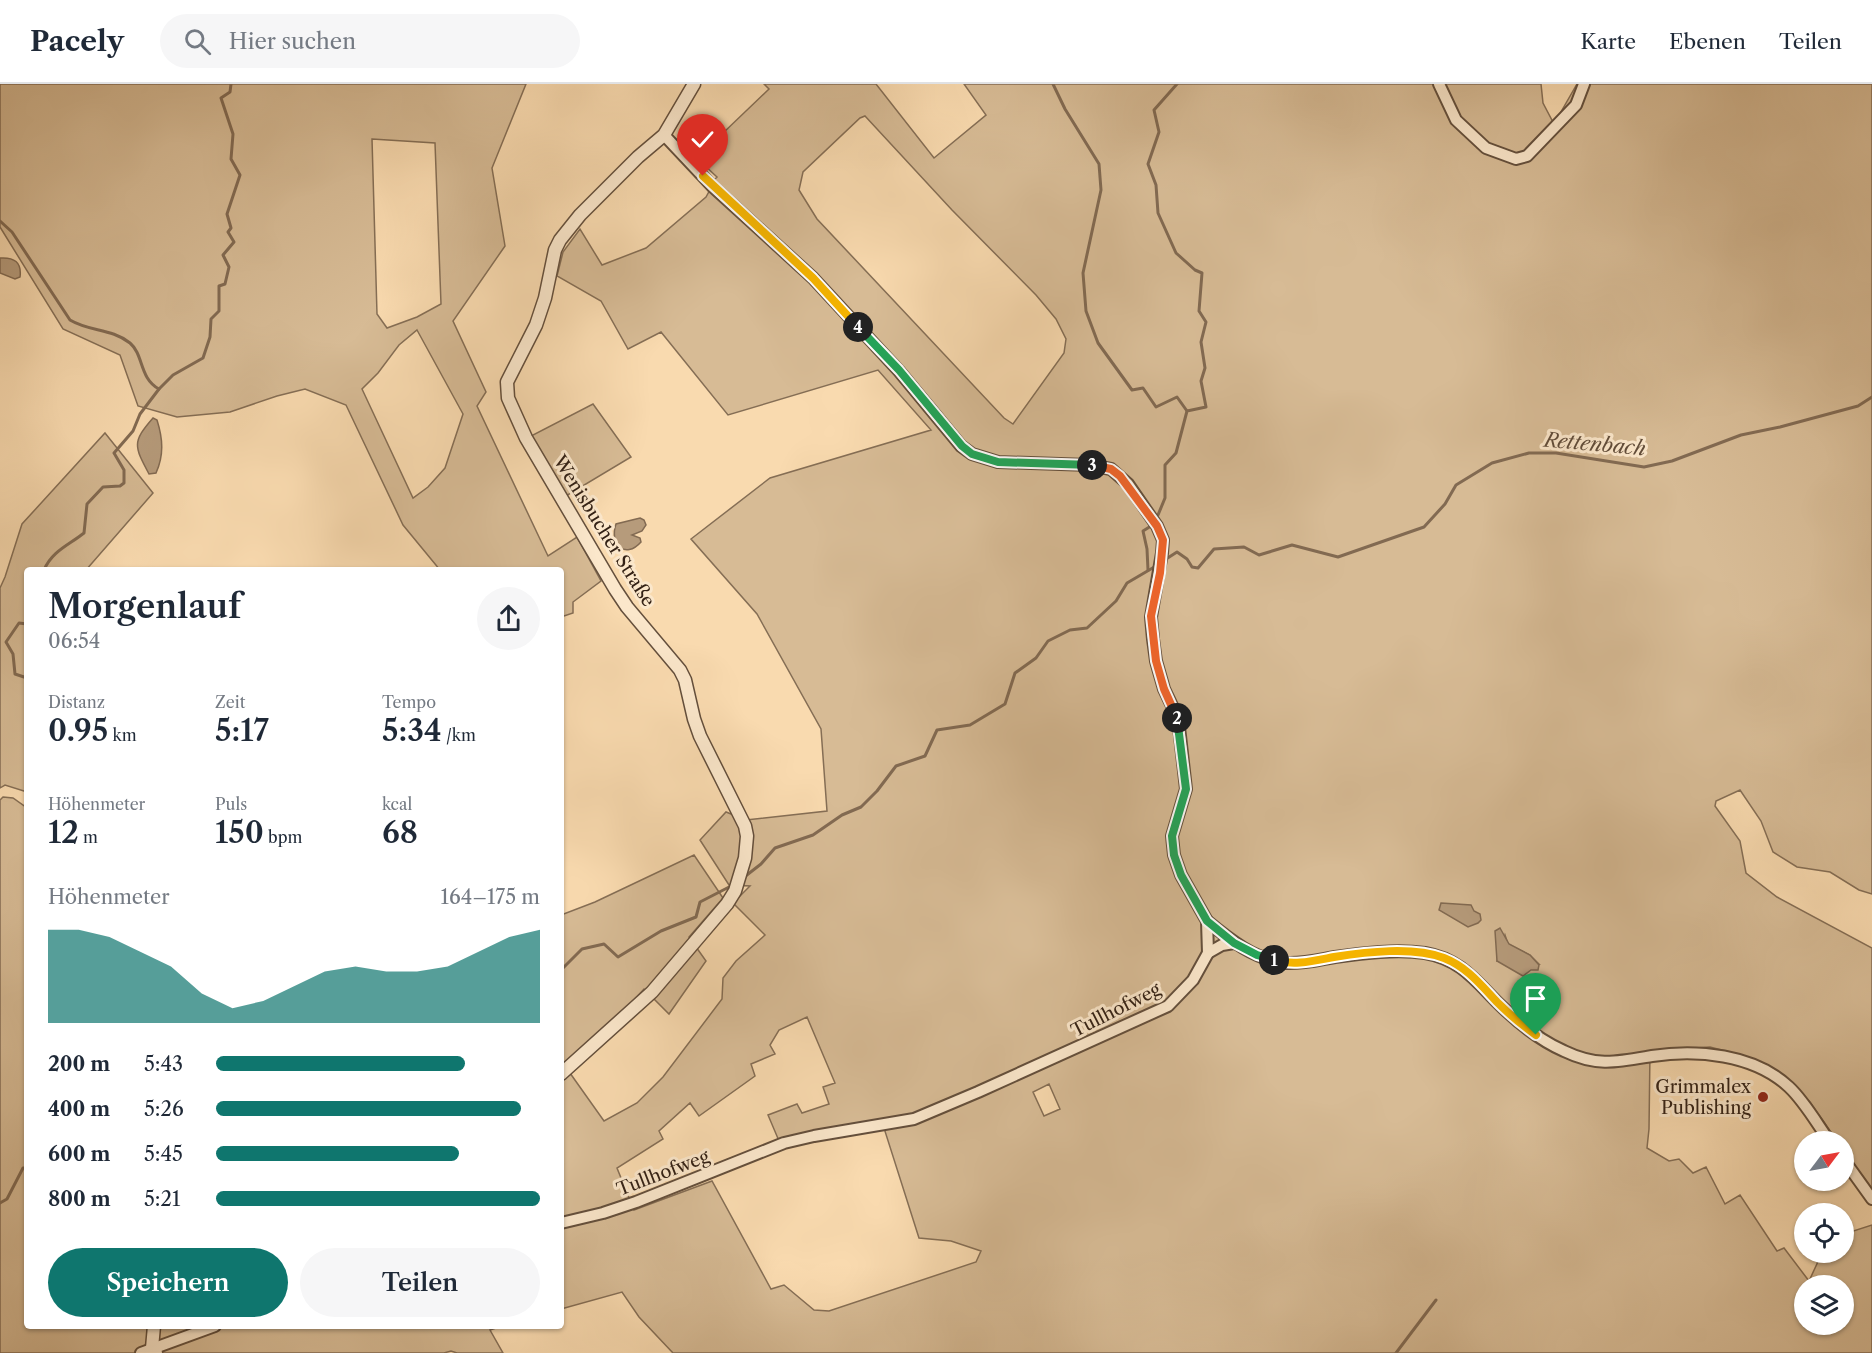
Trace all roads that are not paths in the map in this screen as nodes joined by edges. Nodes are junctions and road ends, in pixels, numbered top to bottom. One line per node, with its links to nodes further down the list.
1 (694, 84): 4 (street, Wenisbucher Straße)
2 (1439, 84): 3 (street)
3 (1584, 84)
4 (664, 135): 5 (street); 8 (street, Wenisbucher Straße)
5 (1207, 921): 6 (street); 7 (street)
6 (1234, 943): 7 (street); 9 (street)
7 (1208, 953): 12 (street, Tullhofweg)
8 (564, 1071)
9 (1822, 1131)
10 (1854, 1174): 11 (street)
11 (1872, 1199)
12 (564, 1222)
13 (154, 1329): 15 (street)
14 (208, 1329): 15 (street)
15 (150, 1352)

